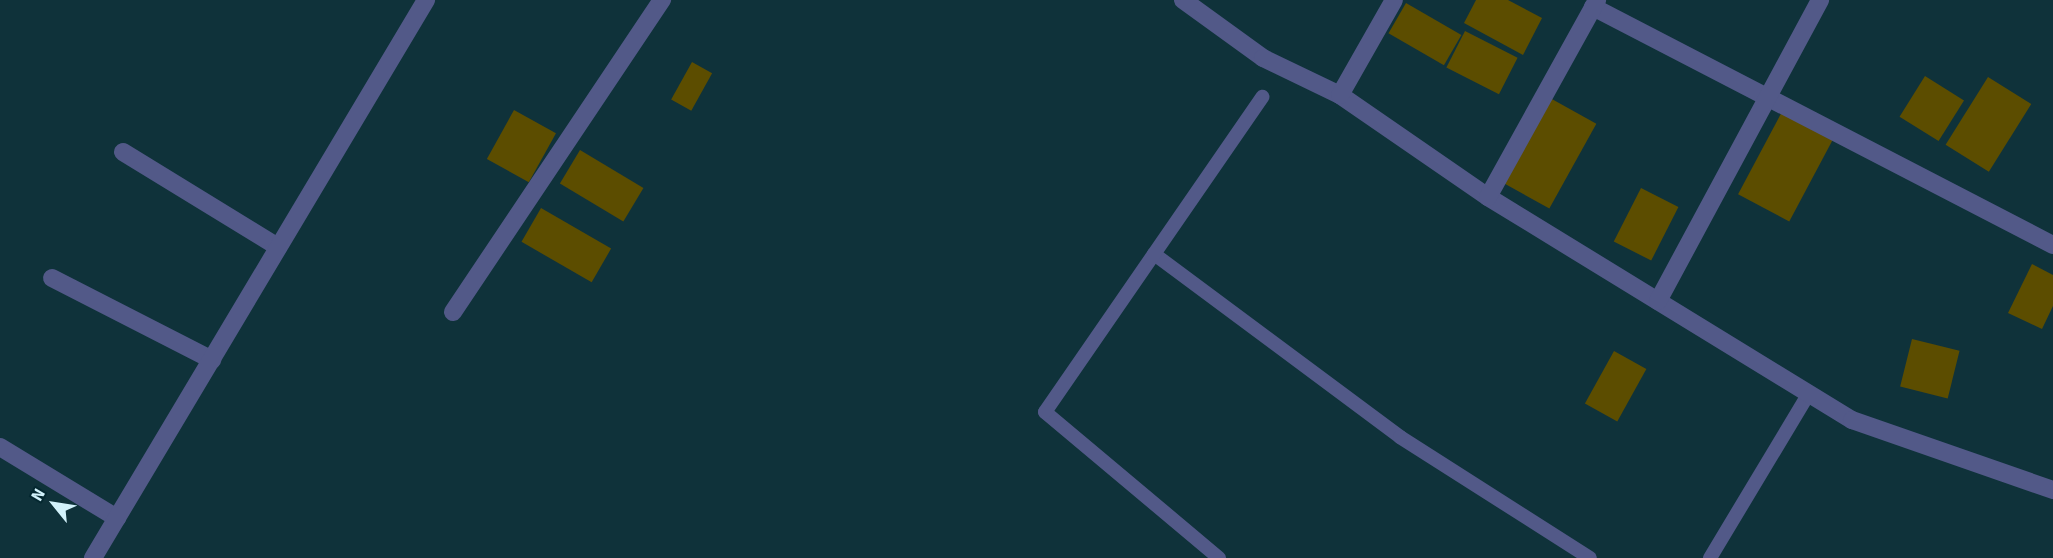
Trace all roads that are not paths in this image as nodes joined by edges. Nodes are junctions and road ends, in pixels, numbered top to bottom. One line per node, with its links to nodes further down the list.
1 (426, 0): 13 (street)
2 (662, 0): 17 (street)
3 (1183, 0): 7 (street)
4 (1394, 0): 7 (street)
5 (1820, 0): 9 (street)
6 (1595, 3): 9 (street); 11 (street)
7 (1340, 95): 11 (street)
8 (1262, 97): 14 (lane)
9 (1768, 100): 12 (street); 16 (street)
10 (123, 152): 13 (street)
11 (1488, 197): 16 (street)
12 (2053, 245)
13 (278, 248): 18 (street)
14 (1154, 254): 24 (lane); 25 (lane)
15 (52, 278): 18 (street)
16 (1658, 301): 19 (street)
17 (453, 312)
18 (212, 360): 22 (street)
19 (1809, 393): 21 (street); 26 (lane)
20 (0, 447): 22 (street)
21 (2053, 490)
22 (117, 518): 23 (street)
23 (93, 558)
24 (1220, 558)
25 (1590, 558)
26 (1710, 558)

